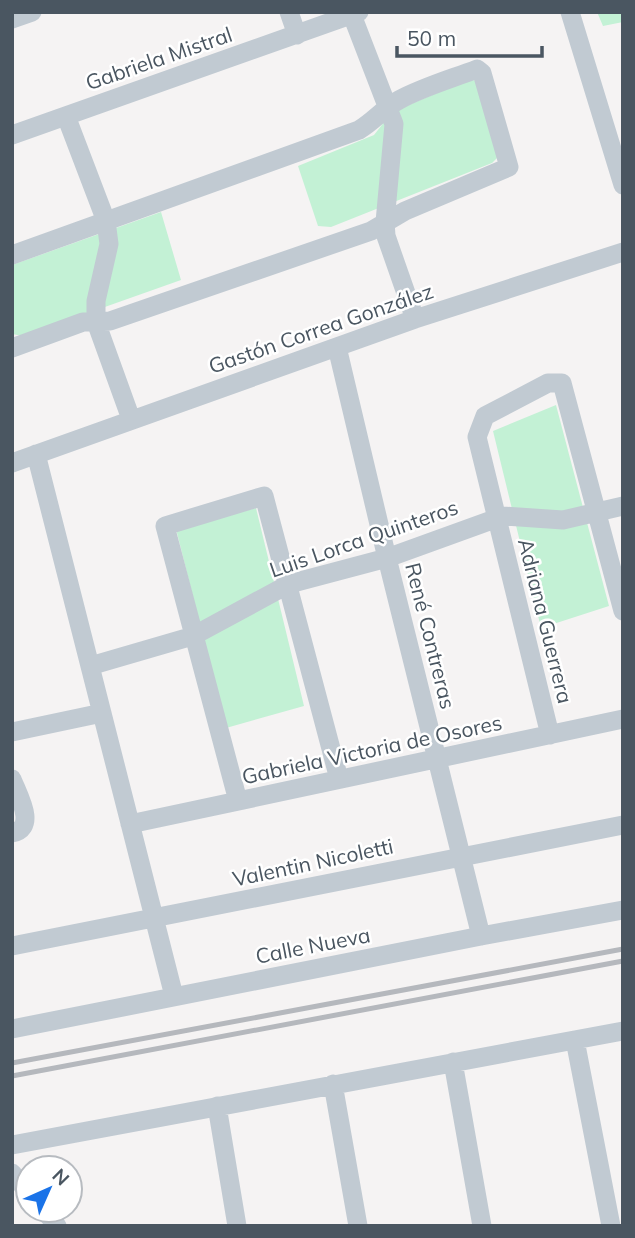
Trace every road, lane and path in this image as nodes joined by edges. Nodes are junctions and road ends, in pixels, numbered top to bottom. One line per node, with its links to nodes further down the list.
1 (32, 12): 5 (street)
2 (289, 12): 6 (street)
3 (570, 12): 10 (street)
4 (356, 13): 6 (street, Gabriela Mistral); 7 (street)
5 (12, 19)
6 (297, 35): 8 (street, Gabriela Mistral)
7 (387, 107): 11 (street); 12 (street); 12 (street)
8 (66, 116): 9 (street, Gabriela Mistral); 11 (street)
9 (12, 134)
10 (623, 185)
11 (106, 221): 14 (street); 16 (street)
12 (385, 222): 15 (street); 16 (street)
13 (623, 252): 15 (street, Gastón Correa González)
14 (12, 255)
15 (415, 319): 17 (street, Gastón Correa González)
16 (96, 322): 18 (street); 19 (street)
17 (337, 347): 19 (street, Gastón Correa González); 25 (street, René Contreras)
18 (12, 348)
19 (131, 419): 20 (street, Gastón Correa González)
20 (36, 454): 21 (street, Gastón Correa González); 29 (street)
21 (12, 463)
22 (623, 506): 23 (street, Luis Lorca Quinteros)
23 (596, 512): 24 (street, Luis Lorca Quinteros); 24 (street, Adriana Guerrera); 27 (street)
24 (497, 518): 25 (street, Luis Lorca Quinteros); 33 (street, Adriana Guerrera)
25 (387, 558): 26 (street, Luis Lorca Quinteros); 34 (street, René Contreras)
26 (289, 584): 28 (street, Luis Lorca Quinteros); 28 (street); 36 (street)
27 (623, 611)
28 (193, 636): 29 (street, Luis Lorca Quinteros); 37 (street)
29 (90, 666): 30 (street)
30 (102, 713): 32 (street); 38 (street)
31 (623, 719): 33 (street, Gabriela Victoria de Osores)
32 (12, 732)
33 (550, 735): 34 (street, Gabriela Victoria de Osores)
34 (438, 760): 36 (street, Gabriela Victoria de Osores); 41 (street, René Contreras)
35 (12, 779): 40 (street)
36 (339, 779): 37 (street, Gabriela Victoria de Osores)
37 (238, 802): 38 (street, Gabriela Victoria de Osores)
38 (130, 824): 43 (street)
39 (623, 825): 41 (street, Valentin Nicoletti)
40 (12, 833)
41 (461, 856): 43 (street, Valentin Nicoletti); 44 (street, René Contreras)
42 (623, 910): 44 (street, Calle Nueva)
43 (155, 919): 45 (street, Valentin Nicoletti); 46 (street)
44 (481, 936): 46 (street, Calle Nueva)
45 (12, 946)
46 (174, 996): 47 (street, Calle Nueva)
47 (12, 1029)
48 (623, 1031): 49 (street)
49 (575, 1040): 50 (street); 57 (street)
50 (453, 1062): 51 (street); 56 (street)
51 (333, 1084): 52 (street); 55 (street)
52 (217, 1106): 53 (street); 54 (street)
53 (12, 1145)
54 (237, 1226)
55 (358, 1226)
56 (482, 1226)
57 (611, 1226)

